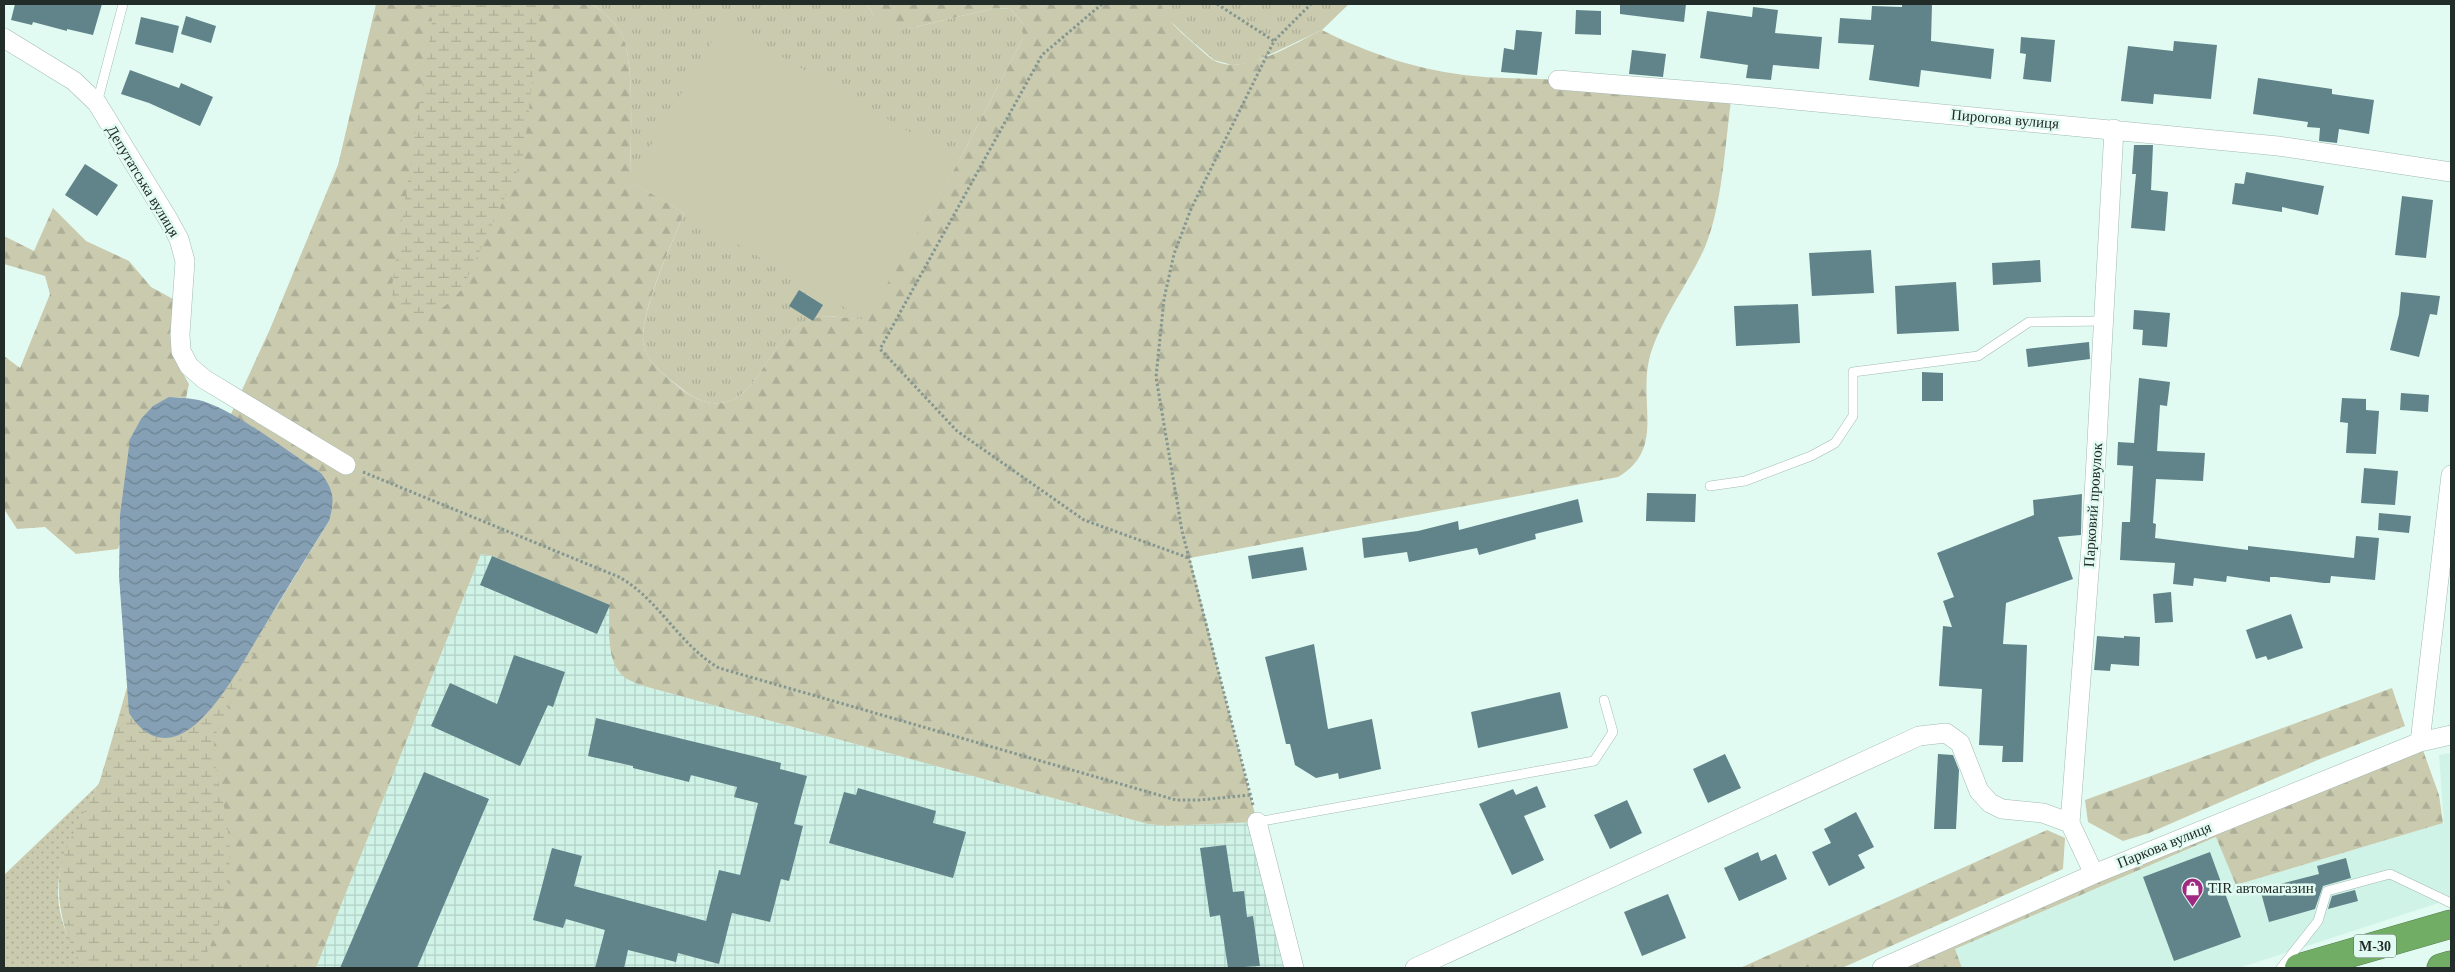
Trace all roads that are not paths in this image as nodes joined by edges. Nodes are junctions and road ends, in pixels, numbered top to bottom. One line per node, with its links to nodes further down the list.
1 (123, 4): 4 (lane)
2 (4, 38): 4 (street, Депутатська вулиця)
3 (1558, 80): 5 (street, Пирогова вулиця)
4 (97, 103): 8 (street, Депутатська вулиця)
5 (2114, 129): 6 (street, Пирогова вулиця); 7 (street, Парковий провулок)
6 (2451, 172)
7 (2103, 321): 10 (lane); 15 (street, Парковий провулок)
8 (346, 465)
9 (2451, 475): 13 (street)
10 (1710, 486)
11 (1604, 700): 14 (lane)
12 (2451, 735): 13 (street, Паркова вулиця)
13 (2420, 742): 16 (street, Паркова вулиця)
14 (1257, 822): 20 (street)
15 (2070, 822): 16 (street, Парковий провулок); 21 (street)
16 (2094, 874): 22 (street, Паркова вулиця)
17 (2451, 903): 23 (lane)
18 (2451, 924): 24 (highway, М-30)
19 (2451, 965): 25 (highway)
20 (1294, 968)
21 (1415, 968)
22 (1882, 968)
23 (2281, 968)
24 (2299, 968)
25 (2441, 968)

